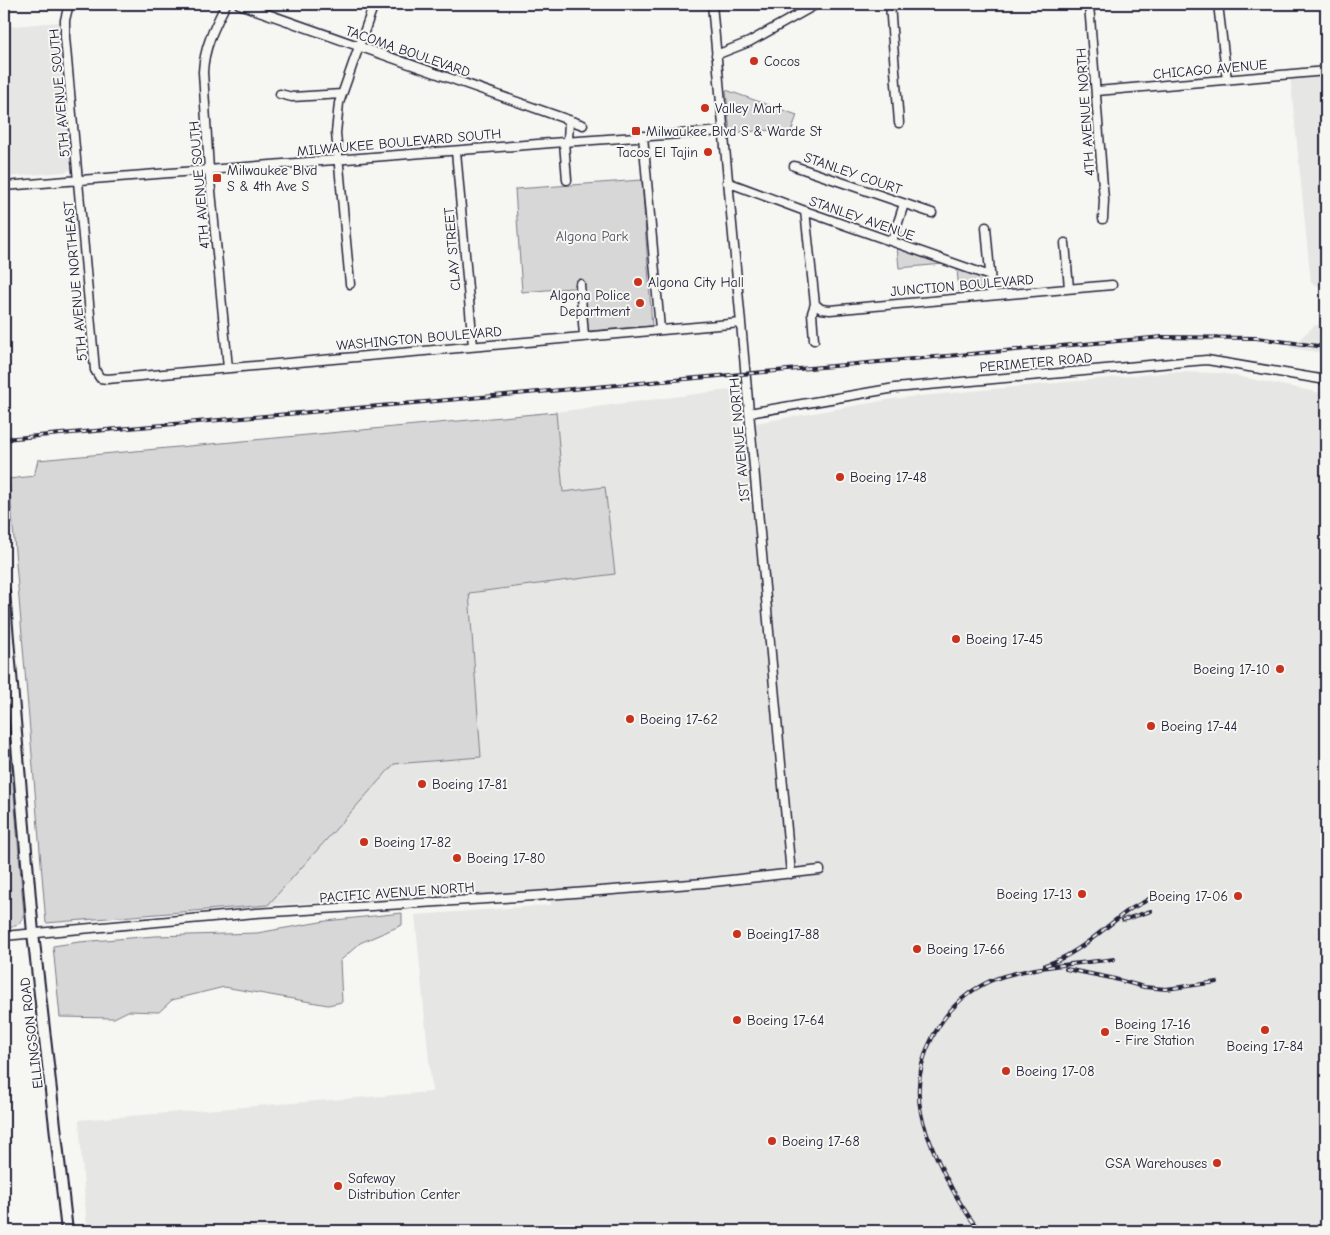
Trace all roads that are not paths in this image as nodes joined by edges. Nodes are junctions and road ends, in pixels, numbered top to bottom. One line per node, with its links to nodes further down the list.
1 (69, 4): 27 (street, 5TH AVENUE SOUTH)
2 (226, 4): 26 (street, 4TH AVENUE SOUTH)
3 (239, 4): 10 (street, TACOMA BOULEVARD)
4 (374, 4): 10 (street)
5 (712, 4): 11 (street, 1ST AVENUE NORTH)
6 (817, 4): 11 (street)
7 (890, 4): 18 (street)
8 (1089, 4): 14 (street, 4TH AVENUE NORTH)
9 (1218, 4): 13 (street)
10 (360, 48): 16 (street); 17 (street, TACOMA BOULEVARD)
11 (716, 55): 20 (street, 1ST AVENUE NORTH)
12 (1326, 71): 13 (street, CHICAGO AVENUE)
13 (1227, 80): 14 (street, CHICAGO AVENUE)
14 (1097, 91): 34 (street, 4TH AVENUE NORTH)
15 (280, 94): 16 (street)
16 (342, 94): 24 (street)
17 (569, 120): 19 (street, TACOMA BOULEVARD); 22 (street)
18 (899, 123)
19 (583, 125)
20 (723, 131): 21 (street, MILWAUKEE BOULEVARD SOUTH); 29 (street, 1ST AVENUE NORTH)
21 (643, 136): 22 (street, MILWAUKEE BOULEVARD SOUTH); 46 (street)
22 (566, 141): 23 (street, MILWAUKEE BOULEVARD SOUTH); 28 (street)
23 (456, 151): 24 (street, MILWAUKEE BOULEVARD SOUTH); 49 (street, CLAY STREET)
24 (339, 160): 26 (street, MILWAUKEE BOULEVARD SOUTH); 39 (street)
25 (794, 166): 31 (street, STANLEY COURT)
26 (210, 170): 27 (street, MILWAUKEE BOULEVARD SOUTH); 50 (street, 4TH AVENUE SOUTH)
27 (78, 180): 30 (street, MILWAUKEE BOULEVARD SOUTH); 51 (street, 5TH AVENUE NORTHEAST)
28 (567, 180)
29 (727, 182): 32 (street, STANLEY AVENUE); 45 (street, 1ST AVENUE NORTH)
30 (4, 186)
31 (904, 204): 33 (street, STANLEY COURT); 36 (street, STANLEY COURT)
32 (805, 212): 36 (street, STANLEY AVENUE); 44 (street)
33 (932, 213)
34 (1103, 219)
35 (986, 227): 38 (street)
36 (892, 241): 38 (street, STANLEY AVENUE)
37 (1065, 243): 42 (street)
38 (990, 276): 43 (street)
39 (350, 284)
40 (580, 284): 47 (street)
41 (1112, 285): 42 (street, JUNCTION BOULEVARD)
42 (1069, 288): 43 (street, JUNCTION BOULEVARD)
43 (992, 295): 44 (street, JUNCTION BOULEVARD)
44 (815, 304): 48 (street)
45 (741, 323): 46 (street, WASHINGTON BOULEVARD); 53 (street, 1ST AVENUE NORTH)
46 (660, 329): 47 (street, WASHINGTON BOULEVARD)
47 (584, 336): 49 (street, WASHINGTON BOULEVARD)
48 (814, 340)
49 (473, 346): 50 (street, WASHINGTON BOULEVARD)
50 (228, 368): 51 (street, WASHINGTON BOULEVARD)
51 (100, 378)
52 (1326, 380): 53 (street, PERIMETER ROAD)
53 (749, 413): 56 (street, 1ST AVENUE NORTH)
54 (4, 592): 57 (main road, ELLINGSON ROAD)
55 (820, 870): 56 (street, PACIFIC AVENUE NORTH)
56 (792, 874): 57 (street, PACIFIC AVENUE NORTH)
57 (33, 933): 58 (street, PACIFIC AVENUE NORTH); 59 (main road, ELLINGSON ROAD)
58 (4, 936)
59 (66, 1231)

